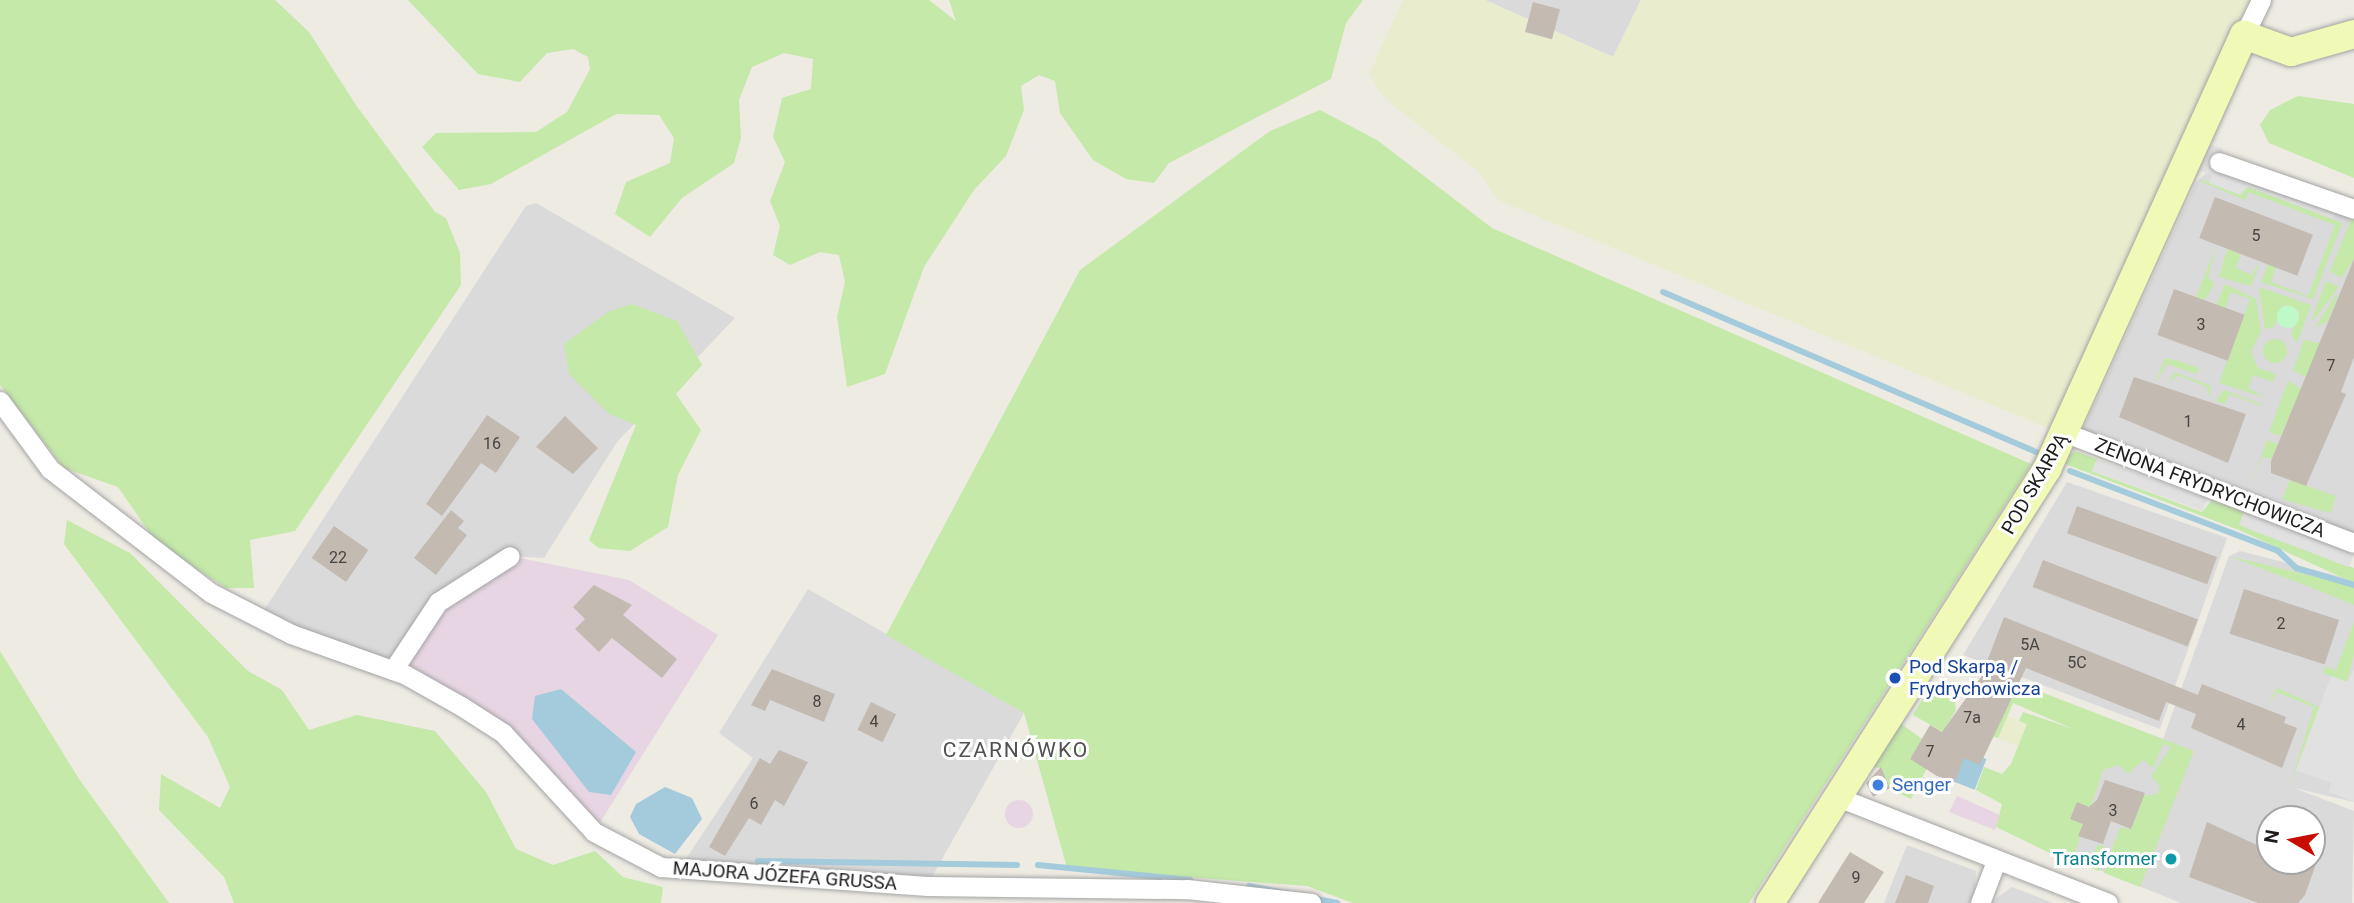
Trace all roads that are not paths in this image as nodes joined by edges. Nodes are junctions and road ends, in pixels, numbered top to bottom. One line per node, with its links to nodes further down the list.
1 (2261, 0): 3 (street)
2 (2354, 34): 3 (street)
3 (2244, 35): 7 (street, POD SKARPĄ)
4 (2219, 162): 5 (street)
5 (2354, 209)
6 (0, 401): 10 (street, MAJORA JÓZEFA GRUSSA)
7 (2066, 433): 8 (street, ZENONA FRYDRYCHOWICZA); 11 (street, POD SKARPĄ)
8 (2354, 543)
9 (510, 556): 10 (street)
10 (393, 670): 13 (street, MAJORA JÓZEFA GRUSSA)
11 (1835, 796): 12 (street); 14 (street, POD SKARPĄ)
12 (1996, 861): 15 (street); 16 (street)
13 (1311, 903)
14 (1770, 903)
15 (1980, 903)
16 (2108, 903)

